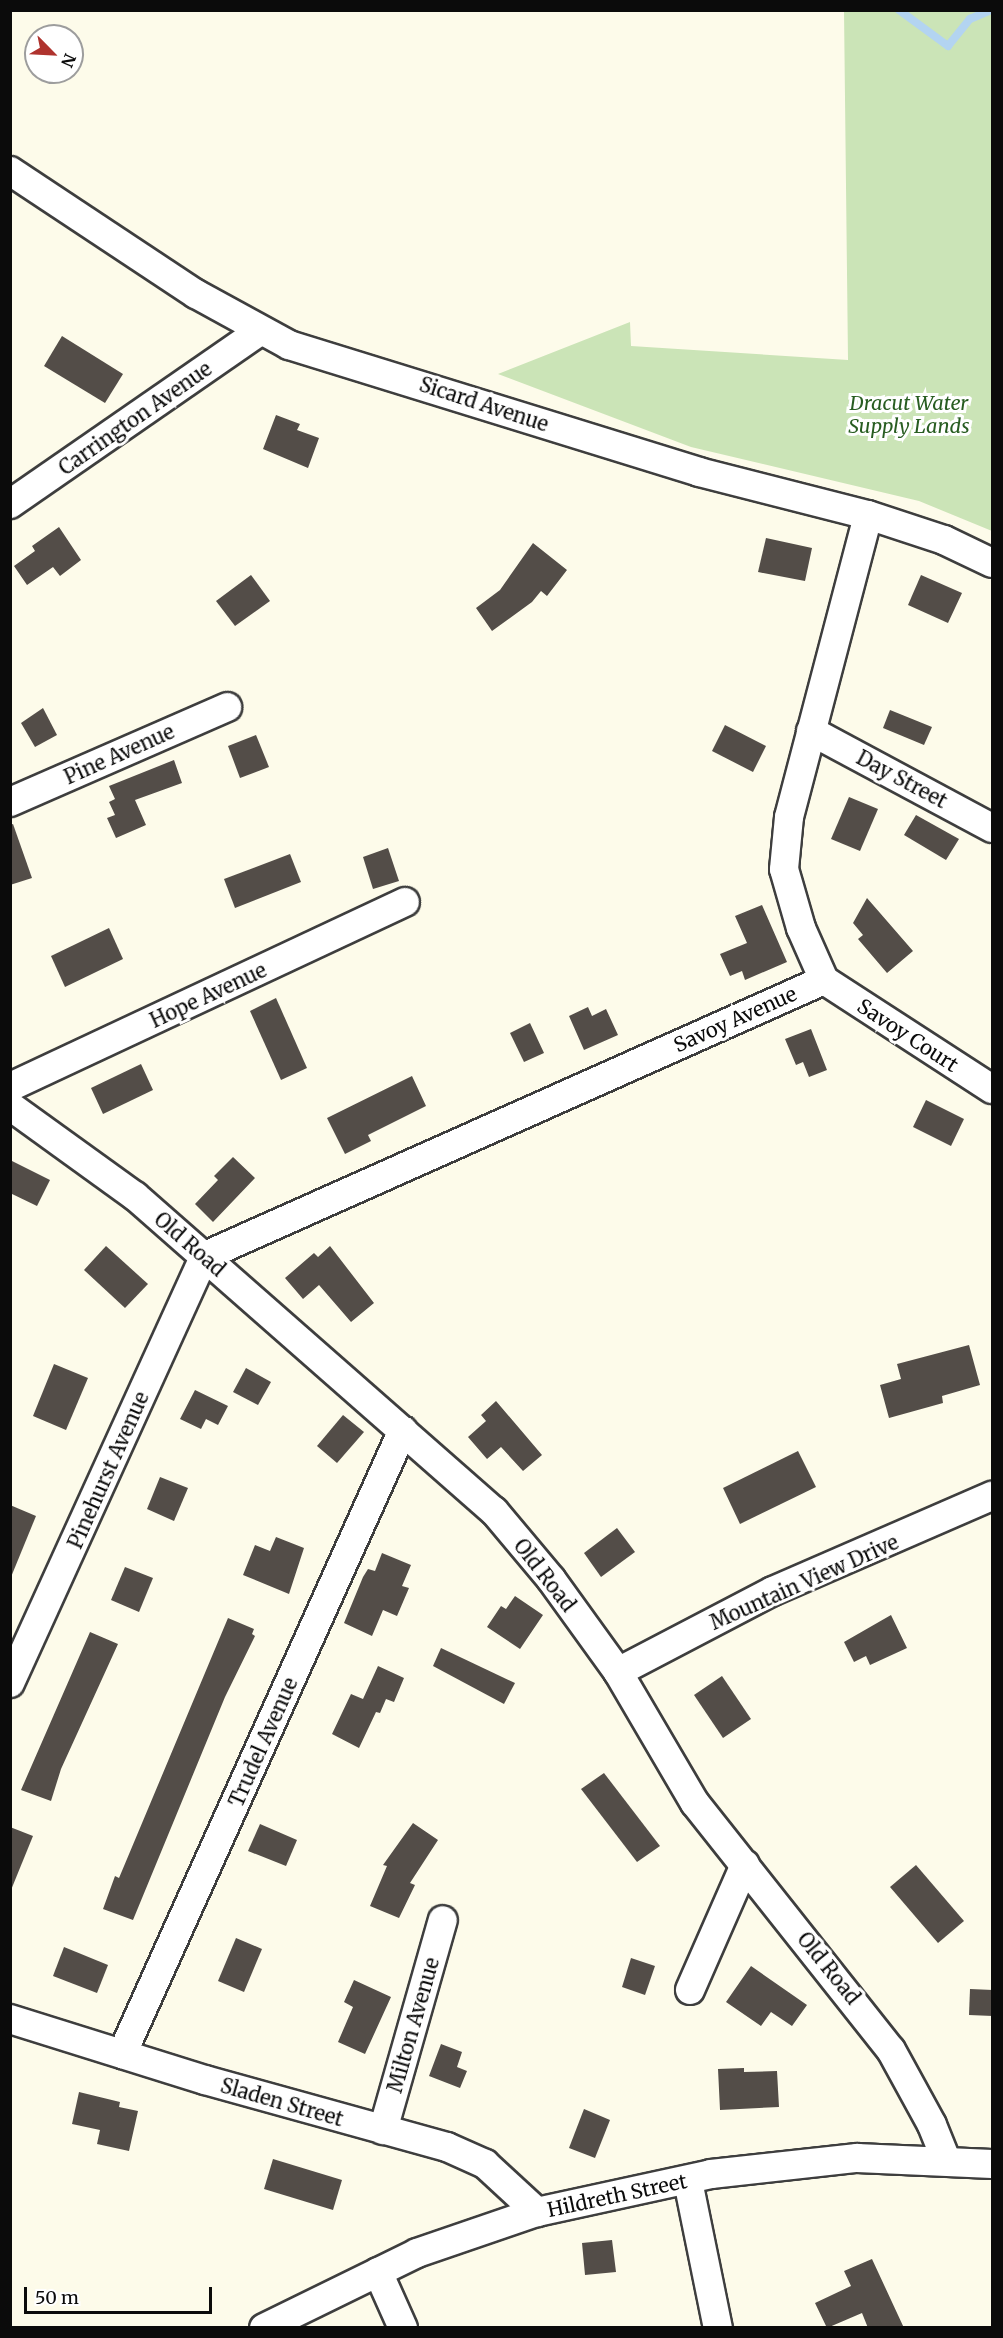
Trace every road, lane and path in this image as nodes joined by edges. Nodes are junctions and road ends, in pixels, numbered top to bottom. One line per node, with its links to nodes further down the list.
1 (10, 171): 2 (street, Sicard Avenue)
2 (260, 331): 3 (street, Carrington Avenue); 4 (street, Sicard Avenue)
3 (10, 504)
4 (868, 514): 5 (street, Sicard Avenue); 7 (street)
5 (993, 563)
6 (227, 707): 8 (street, Pine Avenue)
7 (811, 731): 9 (street, Day Street); 11 (street)
8 (10, 802)
9 (993, 828)
10 (405, 902): 12 (street, Hope Avenue)
11 (824, 980): 13 (street, Savoy Court); 15 (street, Savoy Avenue)
12 (10, 1087)
13 (993, 1089)
14 (10, 1106): 15 (street, Old Road)
15 (205, 1256): 16 (street, Old Road); 19 (street, Pinehurst Avenue)
16 (403, 1430): 18 (street, Old Road); 24 (street, Trudel Avenue)
17 (993, 1496): 18 (street, Mountain View Drive)
18 (618, 1672): 20 (street, Old Road)
19 (10, 1683)
20 (745, 1865): 22 (street); 26 (street, Old Road)
21 (443, 1920): 25 (street, Milton Avenue)
22 (690, 1990)
23 (10, 2019): 24 (street, Sladen Street)
24 (122, 2054): 25 (street, Sladen Street)
25 (384, 2130): 29 (street, Sladen Street)
26 (946, 2160): 27 (street, Hildreth Street); 28 (street, Hildreth Street)
27 (993, 2164)
28 (688, 2181): 29 (street, Hildreth Street); 33 (street)
29 (537, 2212): 30 (street, Hildreth Street)
30 (378, 2272): 31 (street, Hildreth Street); 32 (street)
31 (264, 2328)
32 (403, 2328)
33 (718, 2328)

